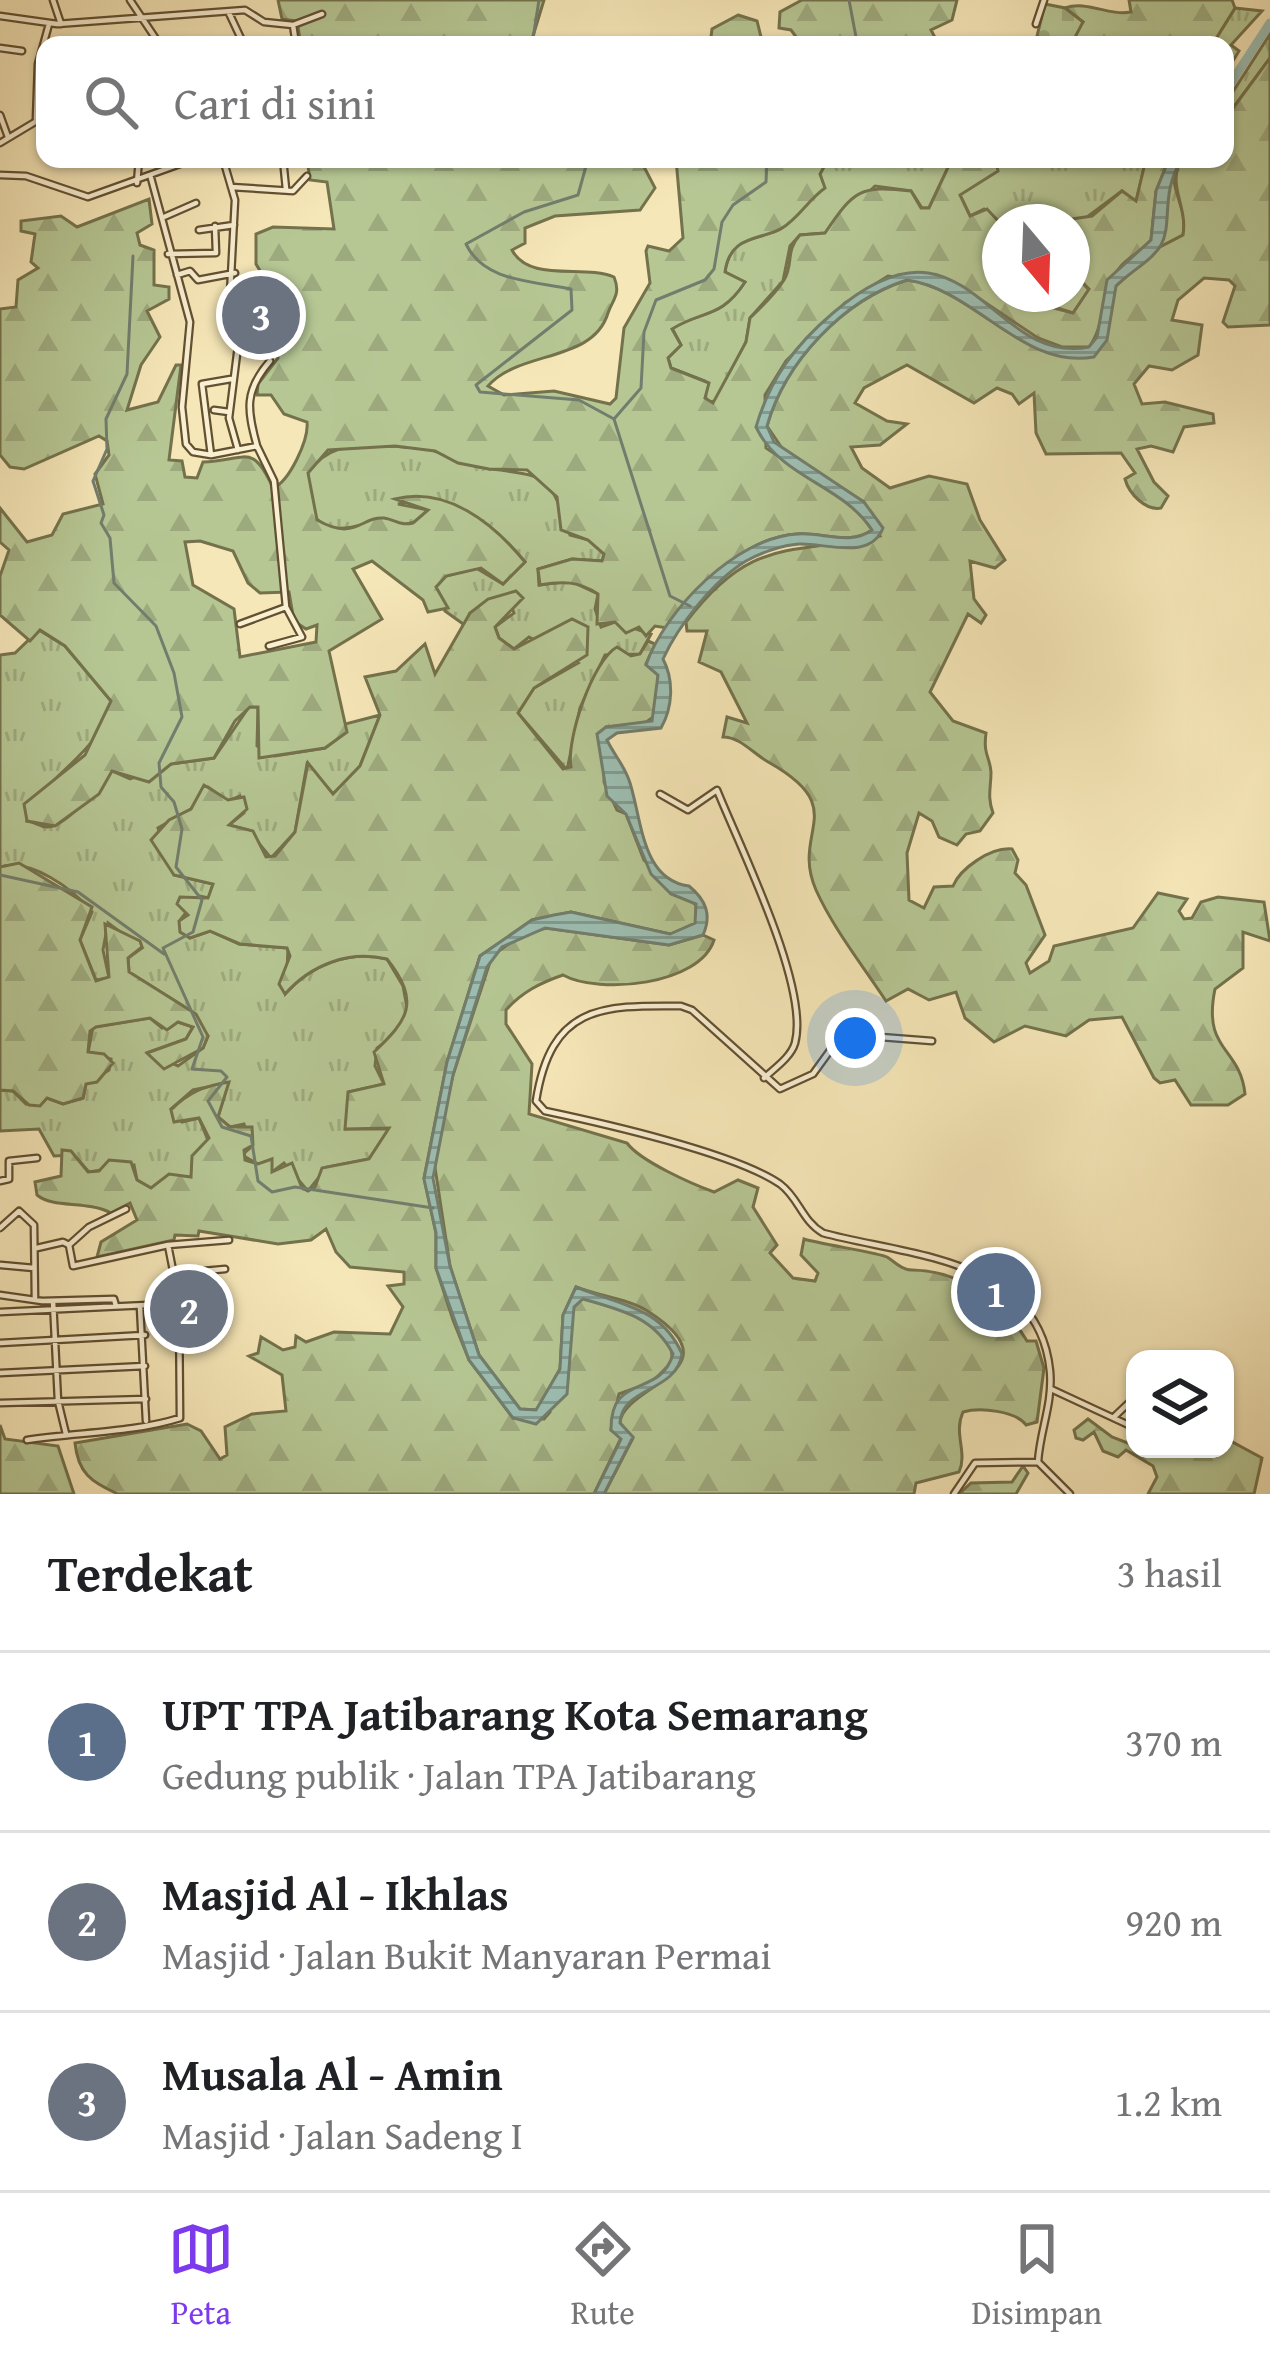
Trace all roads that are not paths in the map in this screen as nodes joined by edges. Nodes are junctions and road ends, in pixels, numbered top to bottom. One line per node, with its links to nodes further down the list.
1 (53, 0): 11 (street)
2 (130, 0): 9 (street)
3 (249, 0): 5 (street)
4 (1044, 0): 12 (street)
5 (244, 10): 6 (street); 13 (street)
6 (229, 13): 9 (street); 16 (street)
7 (322, 14): 13 (street)
8 (0, 16): 10 (street)
9 (145, 22): 11 (street); 15 (street)
10 (49, 24): 11 (street); 14 (street)
11 (61, 24)
12 (1036, 24)
13 (293, 26): 17 (street)
14 (46, 36)
15 (154, 36)
16 (240, 36)
17 (295, 36)
18 (0, 48): 19 (street)
19 (22, 51)
20 (0, 115): 22 (street)
21 (36, 119): 22 (street)
22 (8, 137): 23 (street)
23 (0, 143)
24 (138, 168): 31 (street)
25 (174, 168): 30 (street)
26 (226, 168): 32 (street)
27 (284, 168): 33 (street)
28 (0, 175): 31 (street)
29 (307, 176): 33 (street)
30 (151, 178): 31 (street); 35 (street)
31 (137, 183)
32 (231, 187): 33 (street); 36 (street)
33 (286, 192)
34 (196, 203): 35 (street)
35 (164, 217): 39 (street)
36 (234, 225): 37 (street); 40 (street)
37 (215, 226): 38 (street); 39 (street)
38 (199, 230)
39 (168, 254): 41 (street)
40 (235, 273): 41 (street); 42 (street)
41 (177, 275): 50 (street)
42 (235, 313): 43 (street); 45 (street)
43 (255, 318)
44 (270, 361): 48 (street)
45 (231, 380): 47 (street); 50 (street)
46 (214, 410): 47 (street)
47 (229, 412): 49 (street)
48 (257, 446): 49 (street); 51 (street)
49 (238, 450): 50 (street)
50 (211, 455)
51 (286, 607): 52 (street); 53 (street)
52 (240, 624)
53 (269, 646)
54 (660, 794): 56 (street)
55 (932, 1041): 56 (street)
56 (764, 1078): 83 (street)
57 (37, 1158): 58 (street)
58 (3, 1165): 59 (street)
59 (0, 1181)
60 (126, 1209): 63 (street)
61 (0, 1228): 65 (street)
62 (229, 1240): 64 (street)
63 (69, 1245): 64 (street); 65 (street)
64 (168, 1245): 69 (street)
65 (37, 1248): 67 (street)
66 (1, 1265): 67 (street)
67 (34, 1268): 71 (street)
68 (226, 1269): 69 (street)
69 (171, 1274): 72 (street)
70 (0, 1295): 71 (street)
71 (35, 1300): 74 (street)
72 (179, 1301): 73 (street); 75 (street); 89 (street)
73 (210, 1302)
74 (53, 1305): 75 (street); 76 (street); 78 (street)
75 (140, 1305): 77 (street)
76 (0, 1312)
77 (145, 1335): 78 (street); 80 (street)
78 (53, 1341): 79 (street); 81 (street)
79 (0, 1343)
80 (145, 1366): 81 (street); 84 (street)
81 (55, 1371): 82 (street); 85 (street)
82 (0, 1373)
83 (1051, 1389): 88 (street); 93 (street)
84 (146, 1399): 85 (street); 89 (street)
85 (58, 1401): 86 (street); 91 (street)
86 (0, 1403)
87 (1126, 1406): 88 (street)
88 (1114, 1417): 90 (street)
89 (146, 1421): 91 (street)
90 (1126, 1423)
91 (66, 1434): 92 (street)
92 (27, 1440)
93 (1038, 1462): 94 (street); 95 (street)
94 (1065, 1492)
95 (954, 1494)

